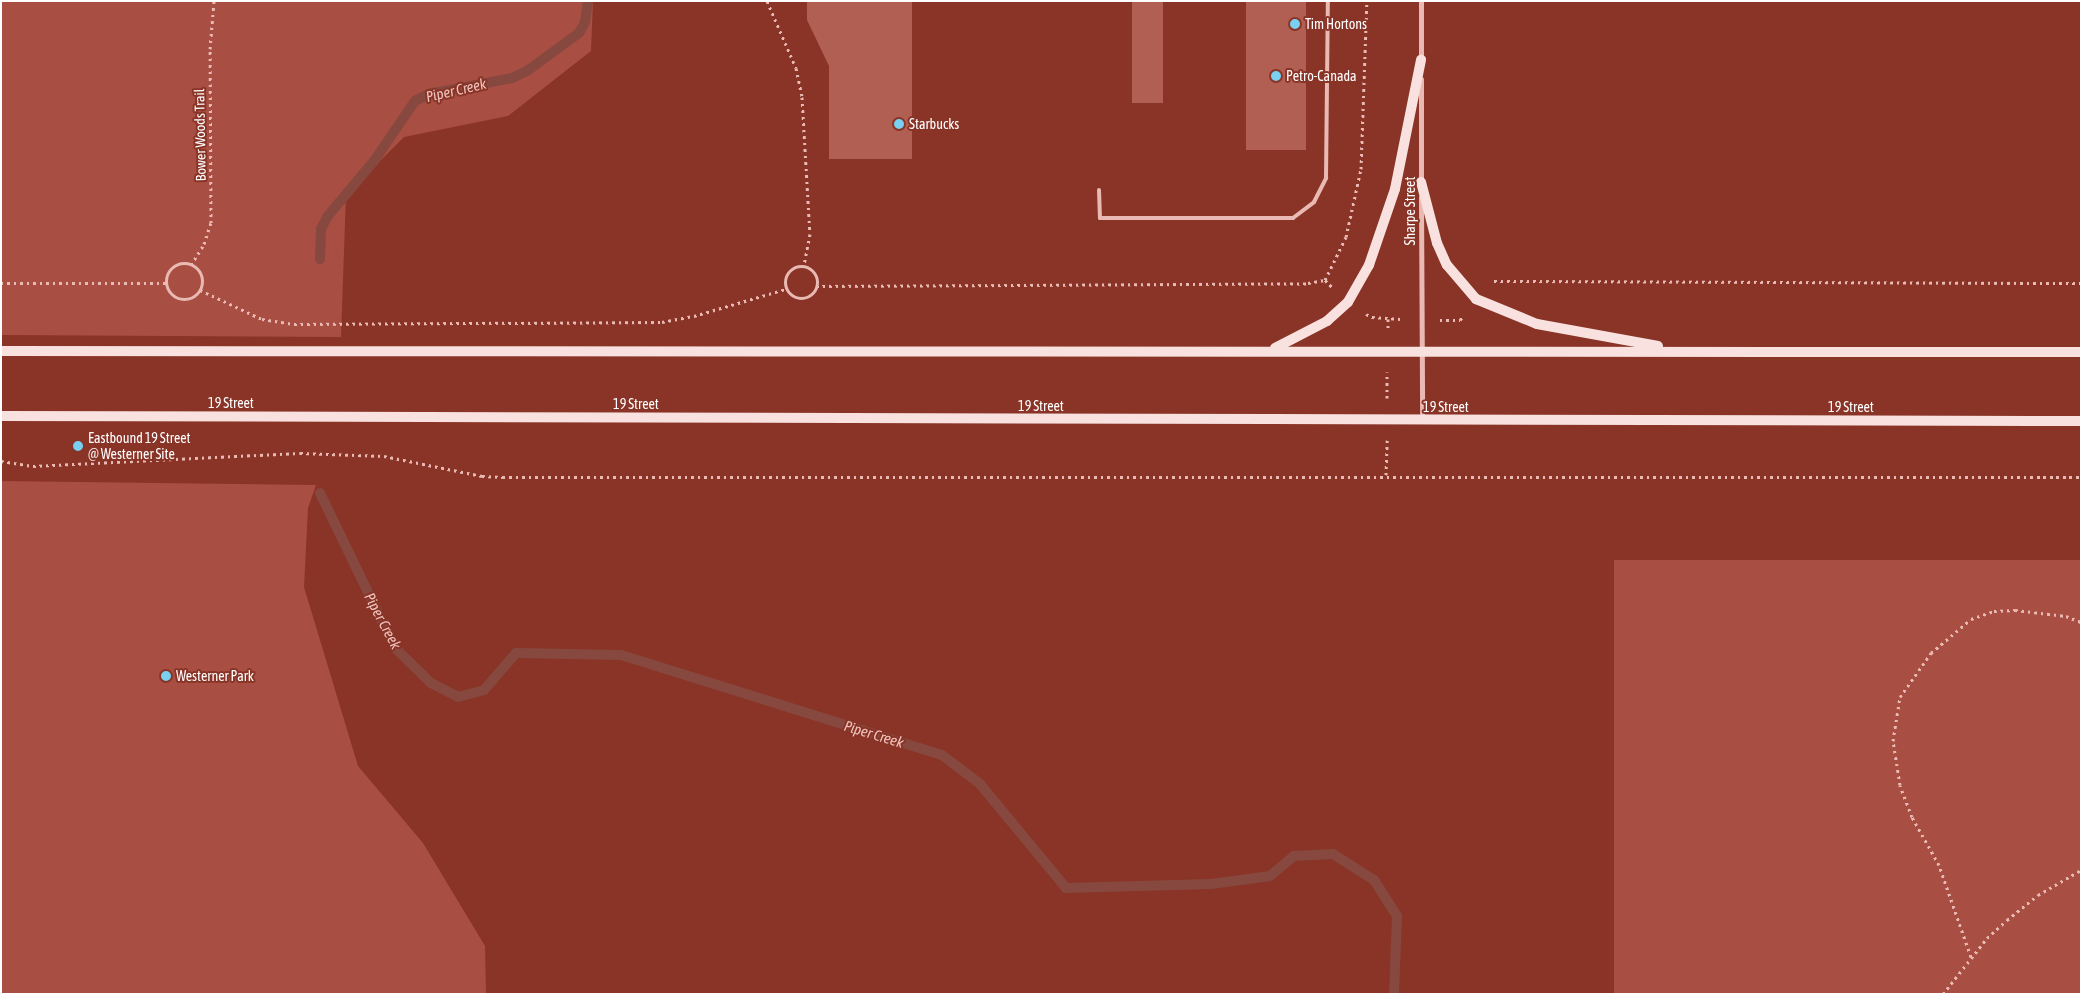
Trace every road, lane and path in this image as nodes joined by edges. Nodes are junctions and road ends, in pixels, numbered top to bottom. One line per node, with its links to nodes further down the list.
1 (214, 1): 9 (path, Bower Woods Trail)
2 (767, 1): 10 (path)
3 (1328, 1): 8 (lane)
4 (1367, 1): 15 (path)
5 (1421, 1): 6 (street, Sharpe Street)
6 (1421, 60): 7 (street, Sharpe Street); 23 (main road)
7 (1421, 182): 25 (street, Sharpe Street); 26 (main road)
8 (1100, 190)
9 (192, 265): 13 (path); 17 (path)
10 (804, 266): 15 (path); 16 (path)
11 (1491, 281): 14 (path)
12 (1, 282): 13 (path)
13 (166, 283): 17 (path)
14 (2081, 283)
15 (816, 286): 16 (path)
16 (786, 289): 17 (path)
17 (200, 290)
18 (1363, 312): 20 (path)
19 (1465, 314): 22 (path)
20 (1388, 319): 21 (path); 24 (path)
21 (1397, 319)
22 (1450, 320)
23 (1269, 350): 24 (main road); 27 (main road)
24 (1388, 350): 25 (main road); 30 (path)
25 (1421, 350): 26 (main road); 31 (street, Sharpe Street)
26 (1686, 350): 28 (main road)
27 (1, 351)
28 (2081, 352)
29 (1, 416): 30 (main road, 19 Street)
30 (1387, 421): 31 (main road, 19 Street); 34 (path)
31 (1422, 421): 32 (main road, 19 Street)
32 (2081, 421)
33 (1, 461): 34 (path)
34 (1386, 475): 35 (path)
35 (2081, 477)
36 (2081, 622): 38 (path)
37 (2081, 870): 38 (path)
38 (1971, 957): 39 (path)
39 (1944, 994)

